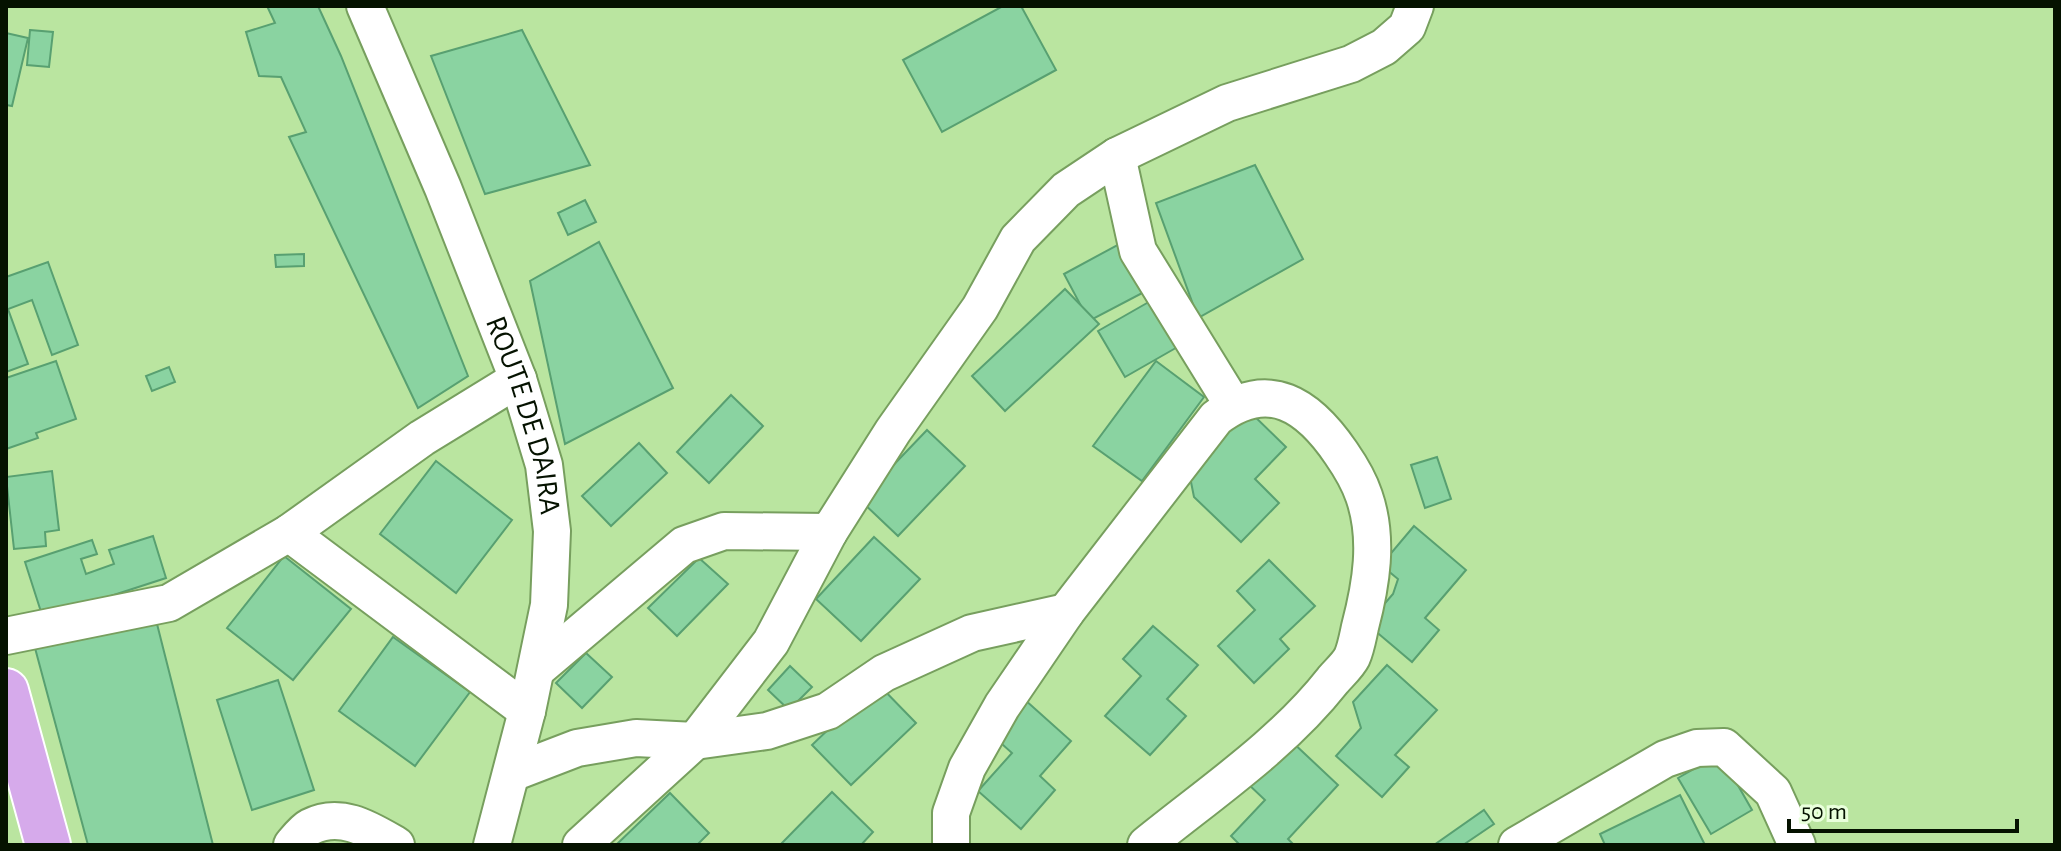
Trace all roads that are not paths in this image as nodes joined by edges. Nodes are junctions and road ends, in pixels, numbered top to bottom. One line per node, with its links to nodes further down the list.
1 (365, 6): 4 (street, ROUTE DE DAIRA)
2 (1415, 6): 3 (street)
3 (1117, 156): 5 (street); 6 (street)
4 (518, 379): 7 (street); 10 (street, ROUTE DE DAIRA)
5 (1233, 405): 8 (street); 23 (street)
6 (829, 532): 10 (street); 12 (street)
7 (289, 533): 9 (street); 13 (street)
8 (1066, 612): 14 (street); 22 (street)
9 (6, 636)
10 (536, 670): 13 (street, ROUTE DE DAIRA)
11 (6, 691): 17 (main road)
12 (730, 695): 14 (street); 15 (street)
13 (527, 711): 16 (street, ROUTE DE DAIRA)
14 (767, 731): 15 (street)
15 (695, 741): 16 (street); 21 (street)
16 (512, 773): 20 (street, ROUTE DE DAIRA)
17 (48, 845)
18 (292, 845): 19 (street)
19 (396, 845)
20 (492, 845)
21 (581, 845)
22 (951, 845)
23 (1146, 845)
24 (1517, 845): 25 (street)
25 (1797, 845)

